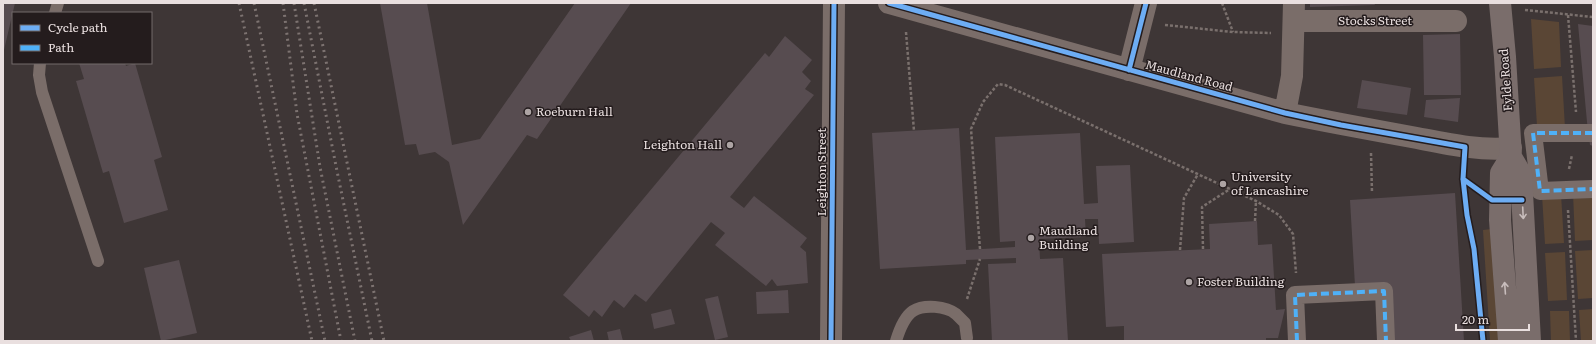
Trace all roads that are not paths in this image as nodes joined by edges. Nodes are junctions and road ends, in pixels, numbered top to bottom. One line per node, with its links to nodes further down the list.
1 (834, 3): 16 (street, Leighton Street)
2 (889, 3): 9 (street, Maudland Road)
3 (1146, 3): 9 (street)
4 (1500, 5): 12 (main road, Fylde Road)
5 (1391, 12): 6 (street, Stocks Street); 7 (street, Stocks Street)
6 (1294, 20): 10 (street)
7 (1456, 21)
8 (40, 64): 14 (lane)
9 (1129, 70): 10 (street, Maudland Road)
10 (1285, 112): 12 (street, Maudland Road)
11 (1593, 133): 13 (street)
12 (1511, 163): 20 (main road, one-way to 12); 21 (main road, one-way to 21)
13 (1593, 189)
14 (98, 261)
15 (967, 338): 17 (lane)
16 (831, 341)
17 (896, 341)
18 (1297, 341): 19 (street)
19 (1386, 341)
20 (1509, 341)
21 (1530, 341)

